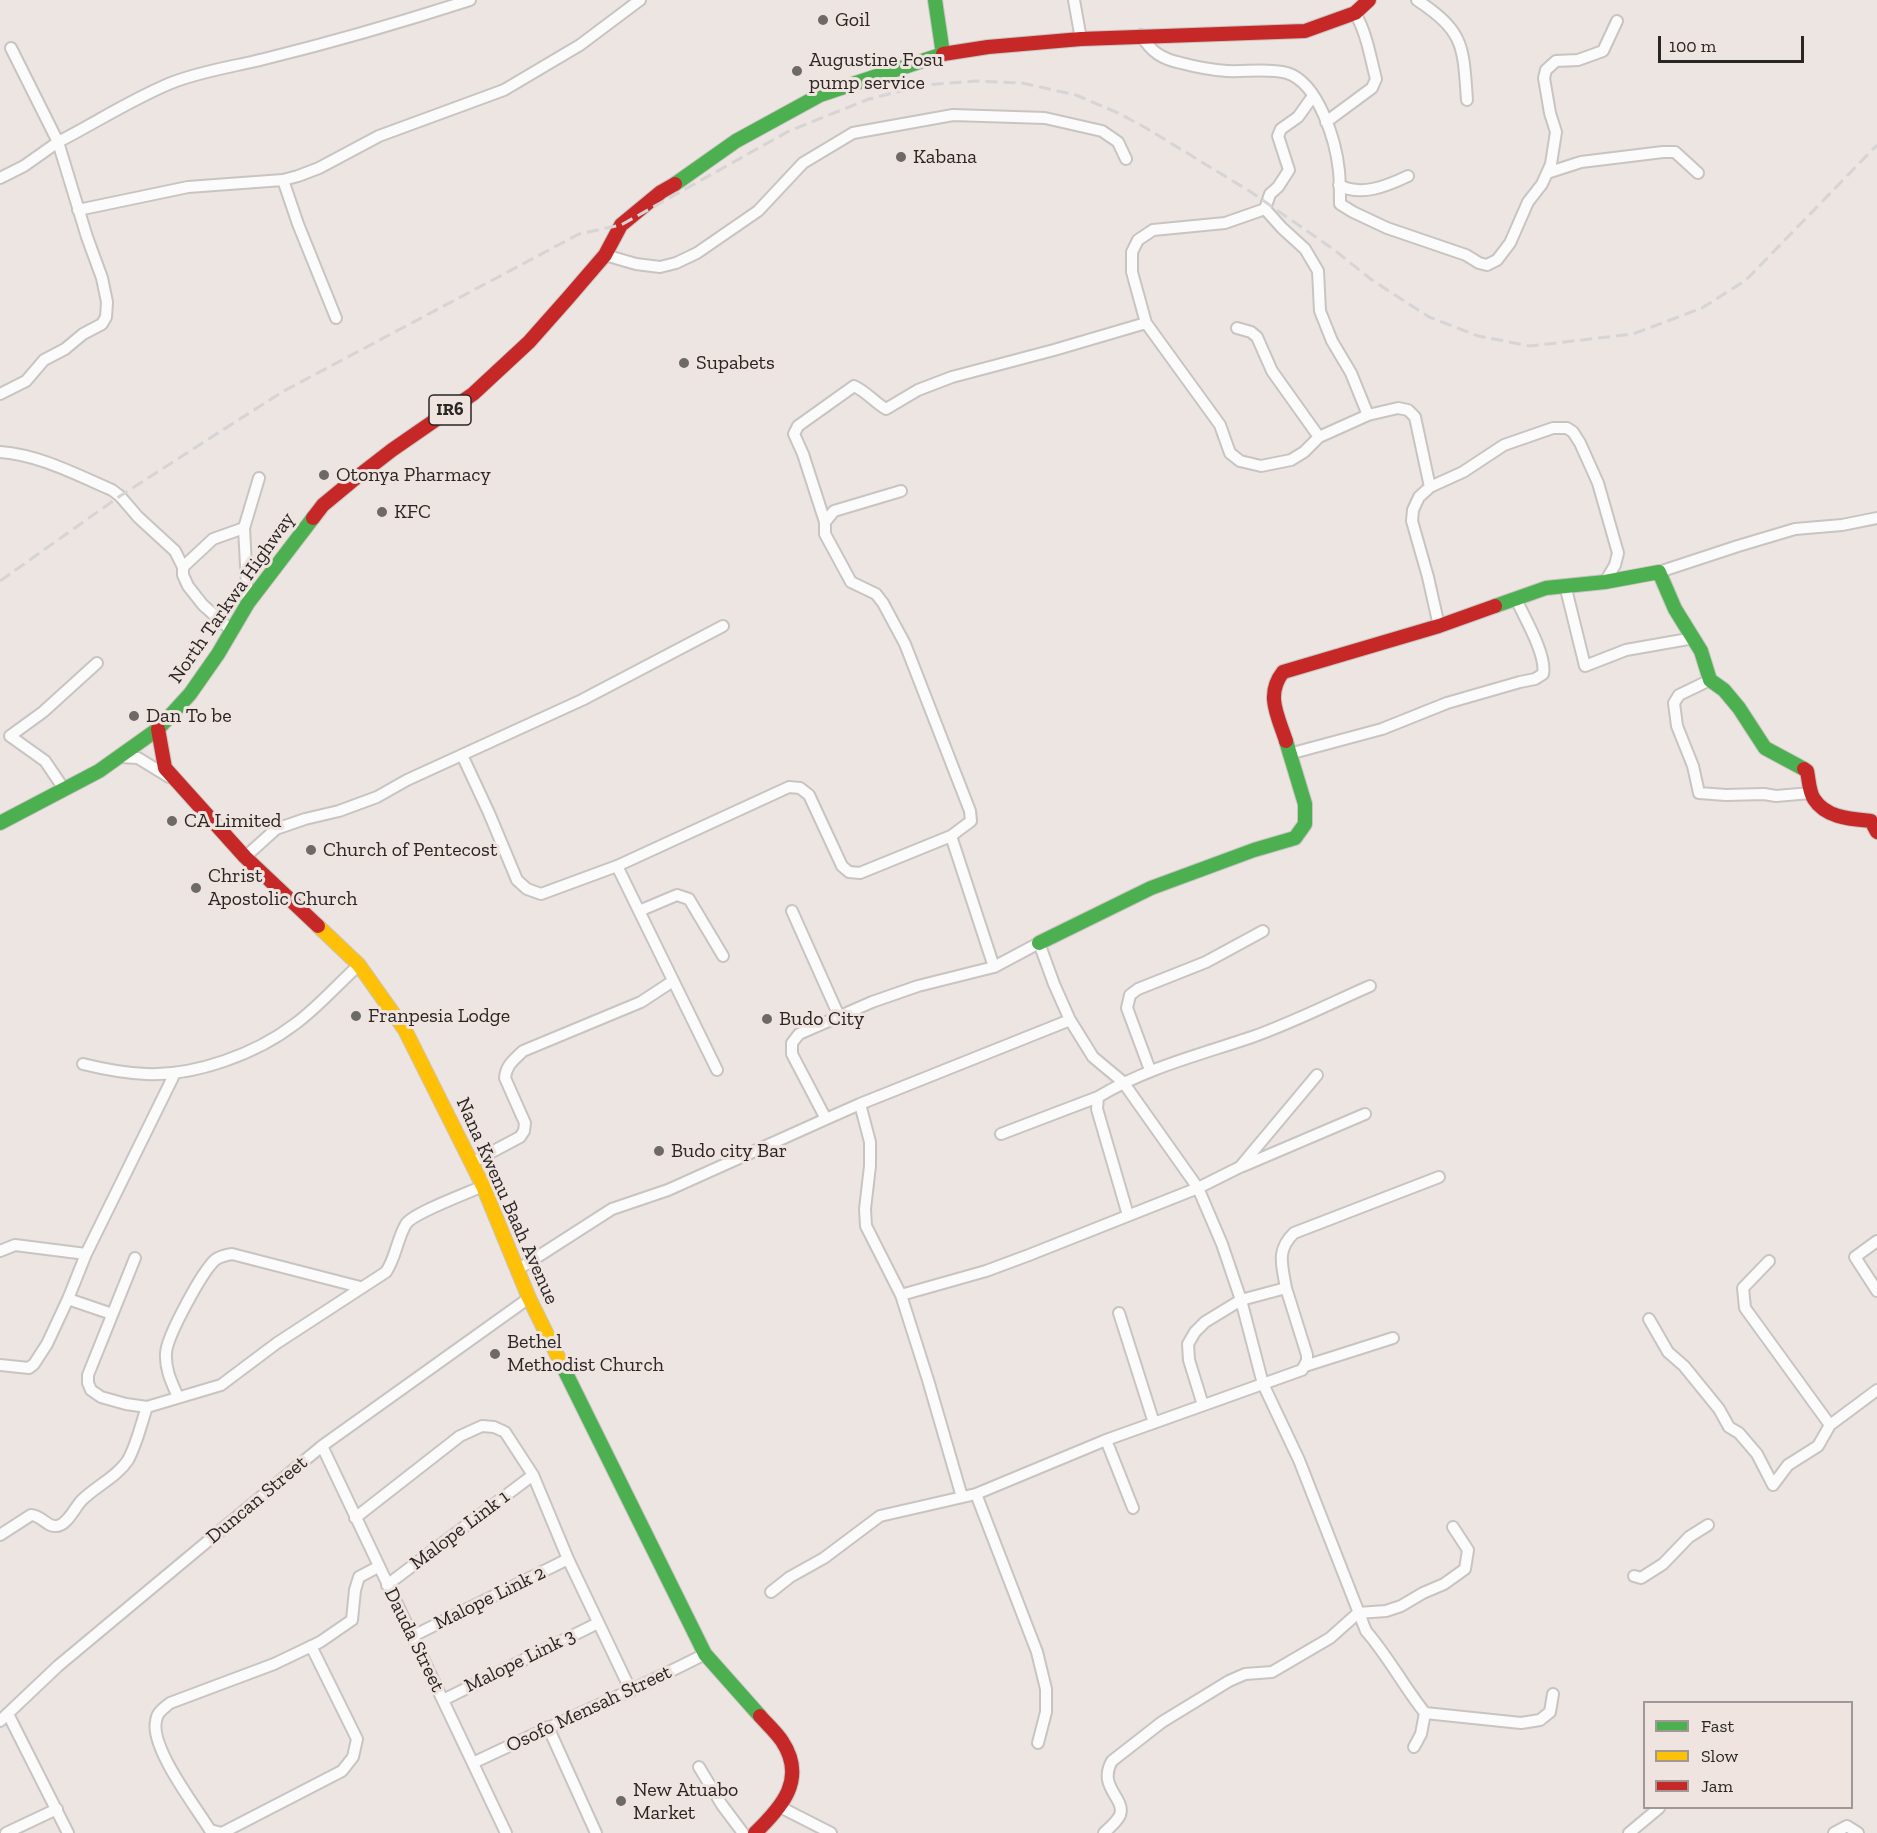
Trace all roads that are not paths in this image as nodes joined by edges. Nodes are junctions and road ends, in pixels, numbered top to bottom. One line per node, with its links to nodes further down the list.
1 (470, 0): 16 (street)
2 (639, 0): 22 (street)
3 (935, 0): 12 (street)
4 (1074, 0): 10 (street)
5 (1369, 0): 7 (street)
6 (1417, 0): 14 (street)
7 (1355, 13): 9 (street, North Tarkwa Highway); 15 (street)
8 (1617, 21): 19 (street)
9 (1141, 36): 10 (street, North Tarkwa Highway); 13 (street)
10 (1081, 39): 12 (street, North Tarkwa Highway)
11 (11, 48): 16 (street)
12 (943, 54): 26 (street, North Tarkwa Highway / IR6)
13 (1313, 96): 15 (street); 24 (street)
14 (1467, 100)
15 (1326, 122): 23 (street)
16 (58, 142): 21 (street); 25 (street)
17 (1126, 159): 26 (street)
18 (1698, 173): 19 (street)
19 (1547, 174): 23 (street)
20 (1408, 176): 23 (street)
21 (0, 178)
22 (283, 180): 25 (street); 27 (street)
23 (1339, 185)
24 (1265, 209): 28 (street); 31 (street)
25 (78, 210): 30 (street)
26 (605, 255): 45 (street, North Tarkwa Highway / IR6)
27 (336, 318)
28 (1146, 323): 32 (street); 38 (street)
29 (1237, 328): 32 (street)
30 (0, 394)
31 (1368, 415): 32 (street); 35 (street)
32 (1319, 437)
33 (0, 452): 40 (street)
34 (259, 478): 39 (street)
35 (1430, 487): 42 (street); 46 (street)
36 (902, 491): 38 (street)
37 (1877, 518): 41 (street)
38 (825, 522): 62 (street)
39 (244, 528): 40 (street); 45 (street)
40 (183, 567): 48 (street)
41 (1659, 572): 42 (street); 49 (street)
42 (1605, 582): 43 (street)
43 (1565, 585): 44 (street); 49 (street)
44 (1516, 599): 46 (street); 54 (street)
45 (248, 603): 48 (street, North Tarkwa Highway / IR6)
46 (1439, 626): 54 (street)
47 (723, 627): 55 (street)
48 (232, 631): 52 (street, North Tarkwa Highway / IR6)
49 (1694, 638): 51 (street)
50 (97, 663): 53 (street)
51 (1710, 680): 59 (street); 59 (street)
52 (158, 729): 56 (street, North Tarkwa Highway / IR6); 57 (street, Nana Kwenu Baah Avenue)
53 (5, 735): 58 (street)
54 (1289, 754): 68 (street)
55 (462, 755): 63 (street); 64 (street)
56 (120, 757): 57 (street, Nana Kwenu Baah Avenue); 58 (street, North Tarkwa Highway / IR6)
57 (175, 780): 63 (street, Nana Kwenu Baah Avenue)
58 (64, 789): 60 (street, North Tarkwa Highway / IR6)
59 (1811, 793): 61 (street)
60 (0, 823)
61 (1877, 832)
62 (951, 836): 64 (street); 71 (street)
63 (245, 857): 70 (street, Nana Kwenu Baah Avenue)
64 (617, 866): 65 (street)
65 (639, 911): 69 (street); 72 (street)
66 (792, 911): 74 (street)
67 (1263, 931): 78 (street)
68 (1039, 943): 71 (street); 75 (street)
69 (723, 956)
70 (359, 965): 79 (street); 87 (street, Nana Kwenu Baah Avenue)
71 (994, 967): 74 (street)
72 (674, 981): 77 (street); 87 (street)
73 (1370, 986): 78 (street)
74 (839, 1016): 85 (street)
75 (1070, 1020): 81 (street); 83 (street)
76 (83, 1064): 79 (street)
77 (717, 1070)
78 (1150, 1070): 81 (street)
79 (175, 1073): 95 (street)
80 (1317, 1075): 88 (street)
81 (1123, 1082): 82 (street); 91 (street)
82 (1098, 1097): 86 (street); 92 (street)
83 (860, 1104): 85 (street); 102 (street)
84 (1365, 1114): 88 (street)
85 (826, 1119): 98 (street)
86 (1001, 1134)
87 (471, 1163): 90 (street, Nana Kwenu Baah Avenue)
88 (1240, 1167): 91 (street)
89 (1439, 1177): 100 (street)
90 (483, 1186): 98 (street, Nana Kwenu Baah Avenue); 99 (street)
91 (1198, 1188): 92 (street); 105 (street)
92 (1128, 1215): 102 (street)
93 (1877, 1241): 101 (street)
94 (0, 1251): 95 (street)
95 (86, 1254): 104 (street)
96 (135, 1258): 107 (street)
97 (1769, 1261): 118 (street)
98 (517, 1270): 103 (street, Nana Kwenu Baah Avenue)
99 (360, 1287): 114 (street); 114 (street)
100 (1286, 1287): 105 (street); 111 (street)
101 (1877, 1291)
102 (901, 1296): 123 (street)
103 (529, 1298): 120 (street, Duncan Street); 138 (street, Nana Kwenu Baah Avenue)
104 (68, 1299): 107 (street); 110 (street)
105 (1241, 1300): 112 (street); 115 (street)
106 (1119, 1313): 117 (street)
107 (112, 1314): 116 (street)
108 (1649, 1319): 118 (street)
109 (1393, 1338): 111 (street)
110 (0, 1365)
111 (1305, 1366): 112 (street)
112 (1263, 1384): 115 (street); 134 (street)
113 (1877, 1390): 118 (street)
114 (178, 1397): 116 (street)
115 (1203, 1406): 117 (street)
116 (147, 1407): 128 (street)
117 (1154, 1423): 119 (street)
118 (1830, 1425)
119 (1106, 1440): 122 (street); 124 (street)
120 (322, 1446): 125 (street, Dauda Street); 143 (street, Duncan Street)
121 (534, 1475): 125 (street); 129 (street); 132 (street, Malope Link 1)
122 (976, 1494): 123 (street); 145 (street)
123 (962, 1497): 133 (street)
124 (1133, 1508)
125 (355, 1518): 130 (street, Dauda Street)
126 (1708, 1525): 131 (street)
127 (1453, 1527): 134 (street)
128 (0, 1535)
129 (568, 1559): 135 (street); 136 (street, Malope Link 2)
130 (378, 1567): 132 (street, Dauda Street); 137 (street)
131 (1634, 1576)
132 (387, 1585): 136 (street, Dauda Street)
133 (771, 1592)
134 (1358, 1613): 142 (street); 159 (street)
135 (598, 1623): 139 (street); 141 (street, Malope Link 3)
136 (412, 1636): 141 (street, Dauda Street)
137 (311, 1646): 137 (street)
138 (705, 1654): 139 (street, Osofo Mensah Street); 149 (street, Nana Kwenu Baah Avenue)
139 (631, 1691): 144 (street, Osofo Mensah Street)
140 (1553, 1694): 142 (street)
141 (443, 1700): 147 (street, Dauda Street)
142 (1425, 1713): 146 (street)
143 (4, 1717): 150 (street)
144 (548, 1727): 147 (street, Osofo Mensah Street); 155 (street)
145 (1038, 1743)
146 (1414, 1747)
147 (473, 1763): 154 (street, Dauda Street)
148 (699, 1767): 156 (street)
149 (782, 1808): 157 (street, Nana Kwenu Baah Avenue); 158 (street)
150 (57, 1809): 152 (street); 153 (street)
151 (1658, 1809): 160 (street)
152 (6, 1833)
153 (68, 1833)
154 (506, 1833)
155 (596, 1833)
156 (743, 1833)
157 (755, 1833)
158 (831, 1833)
159 (1104, 1833)
160 (1629, 1833)
161 (1834, 1833): 162 (street)
162 (1858, 1833)

